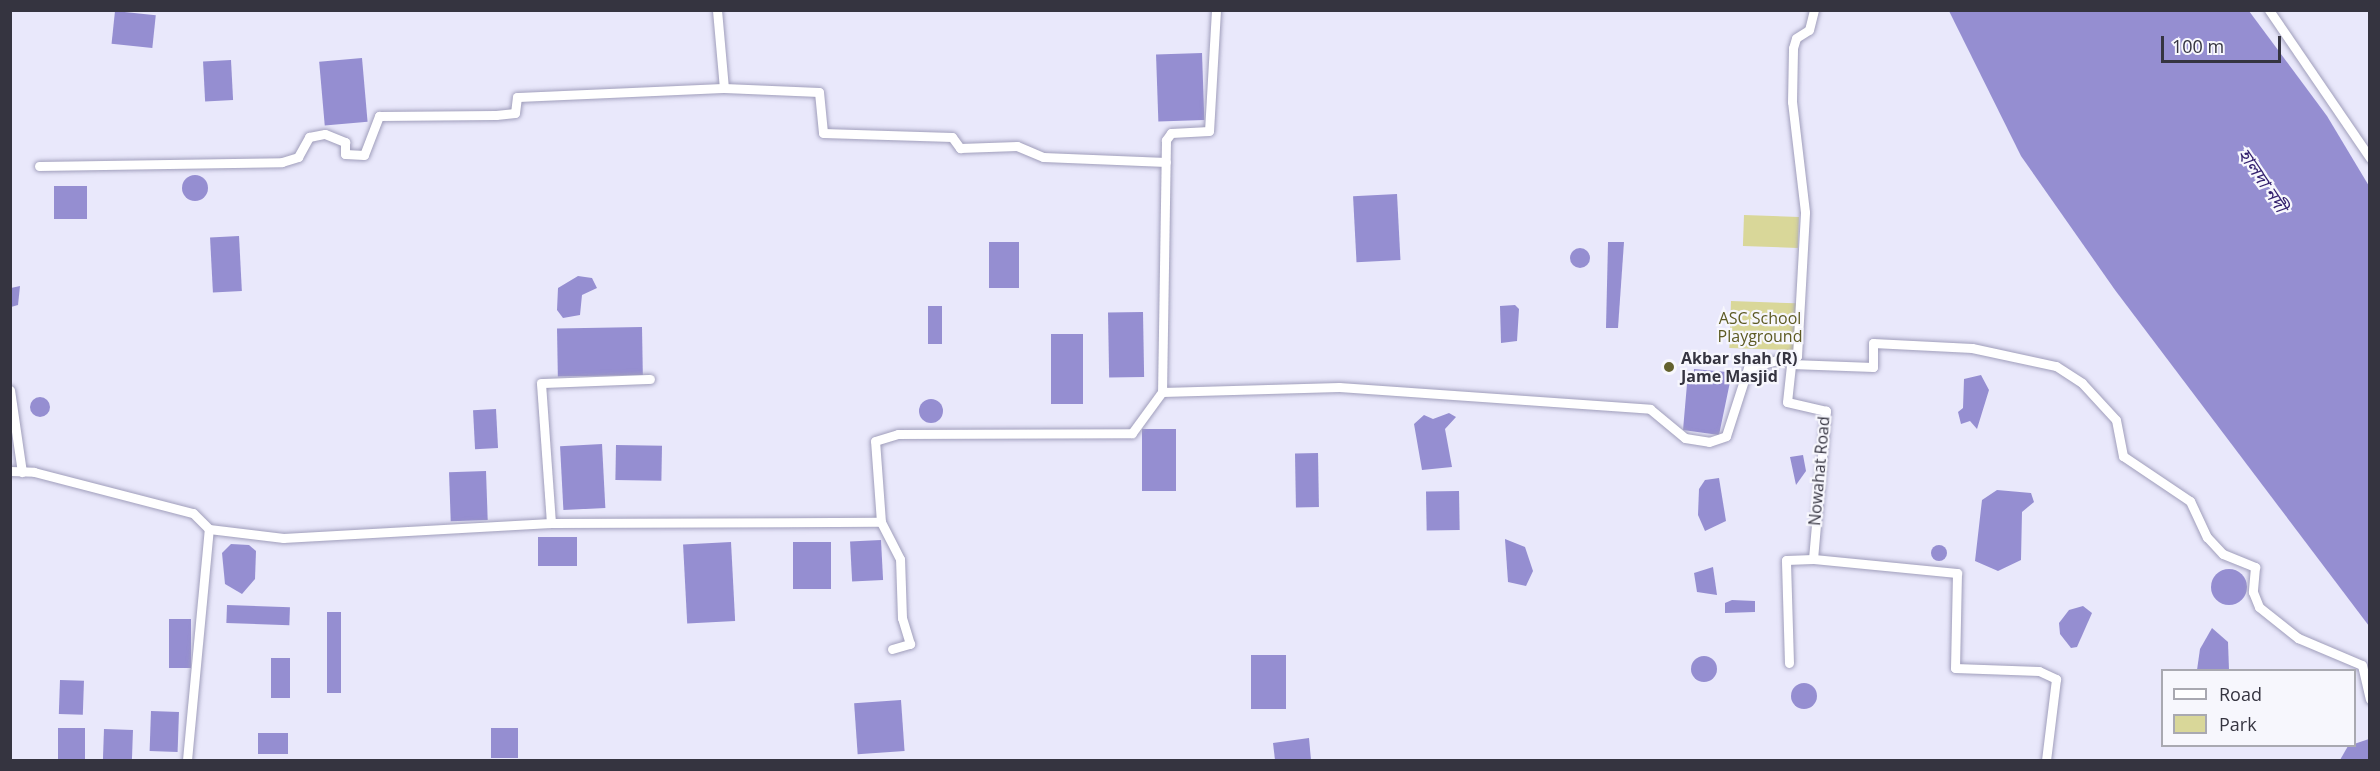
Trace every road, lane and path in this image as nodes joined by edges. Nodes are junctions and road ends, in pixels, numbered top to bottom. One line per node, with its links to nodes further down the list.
1 (717, 10): 5 (street)
2 (1216, 10): 7 (street)
3 (1814, 10): 9 (street, Nowahat Road)
4 (2269, 10): 6 (street)
5 (724, 88): 7 (street); 8 (street)
6 (2370, 158)
7 (1166, 162): 12 (street)
8 (39, 166)
9 (1791, 360): 12 (street); 18 (street, Nowahat Road); 21 (street)
10 (650, 379): 16 (street)
11 (10, 390): 14 (street)
12 (1162, 392): 15 (street)
13 (10, 471): 14 (street)
14 (22, 472): 17 (street)
15 (881, 522): 16 (street); 19 (street)
16 (551, 523): 17 (street)
17 (209, 529): 22 (street)
18 (1813, 560): 20 (street); 23 (street)
19 (892, 649)
20 (1789, 663)
21 (2370, 699)
22 (187, 760)
23 (2046, 760)

